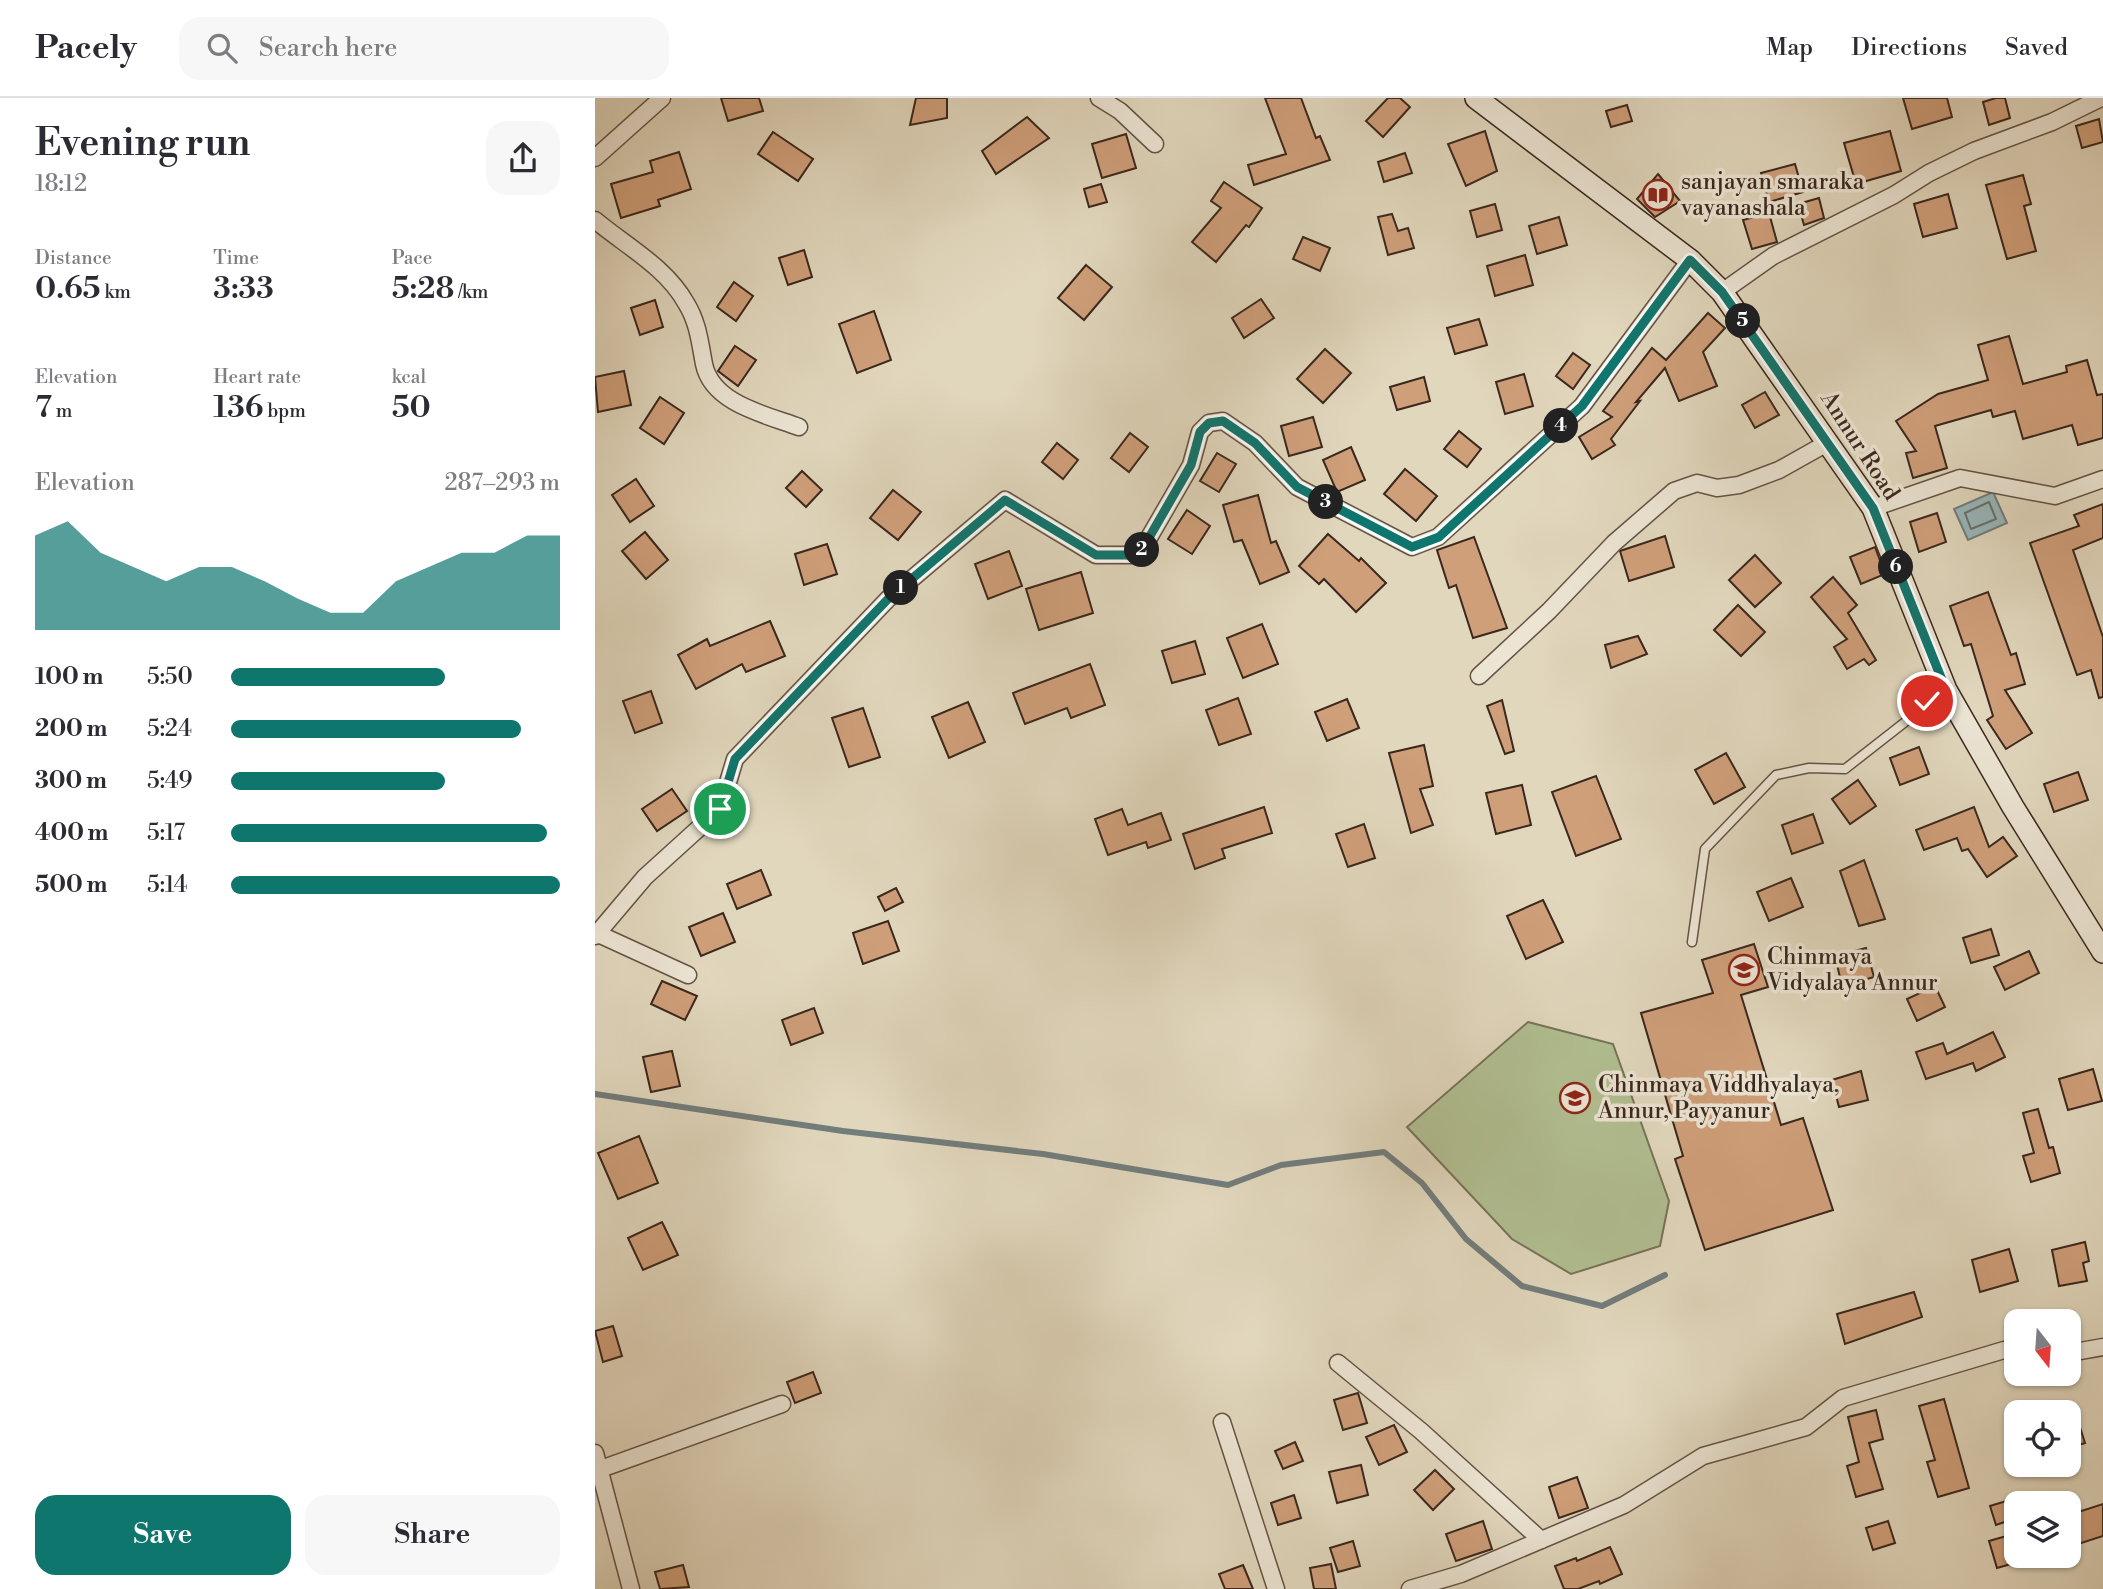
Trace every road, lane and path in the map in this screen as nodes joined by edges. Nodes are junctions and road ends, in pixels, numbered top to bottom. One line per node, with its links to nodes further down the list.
1 (662, 98): 6 (street)
2 (1100, 98): 5 (street)
3 (1476, 98): 8 (main road, Annur Road)
4 (2101, 98): 9 (street)
5 (1155, 144)
6 (595, 158)
7 (595, 220): 10 (street)
8 (1690, 260): 9 (main road, Annur Road); 16 (street)
9 (1722, 292): 11 (main road, Annur Road)
10 (799, 427)
11 (1829, 442): 13 (main road, Annur Road); 14 (street)
12 (2103, 479): 13 (street)
13 (1873, 508): 15 (main road, Annur Road)
14 (1479, 676)
15 (1946, 690): 17 (lane); 18 (main road, Annur Road)
16 (596, 934): 19 (street)
17 (1692, 942)
18 (2103, 952)
19 (688, 975)
20 (2103, 1347): 22 (street)
21 (2004, 1350): 28 (street)
22 (2081, 1351)
23 (1338, 1363): 28 (street)
24 (782, 1404): 27 (street)
25 (1222, 1422): 30 (street)
26 (595, 1453): 27 (street)
27 (596, 1471): 29 (street)
28 (1541, 1540): 31 (street)
29 (631, 1589)
30 (1276, 1589)
31 (1410, 1589)

